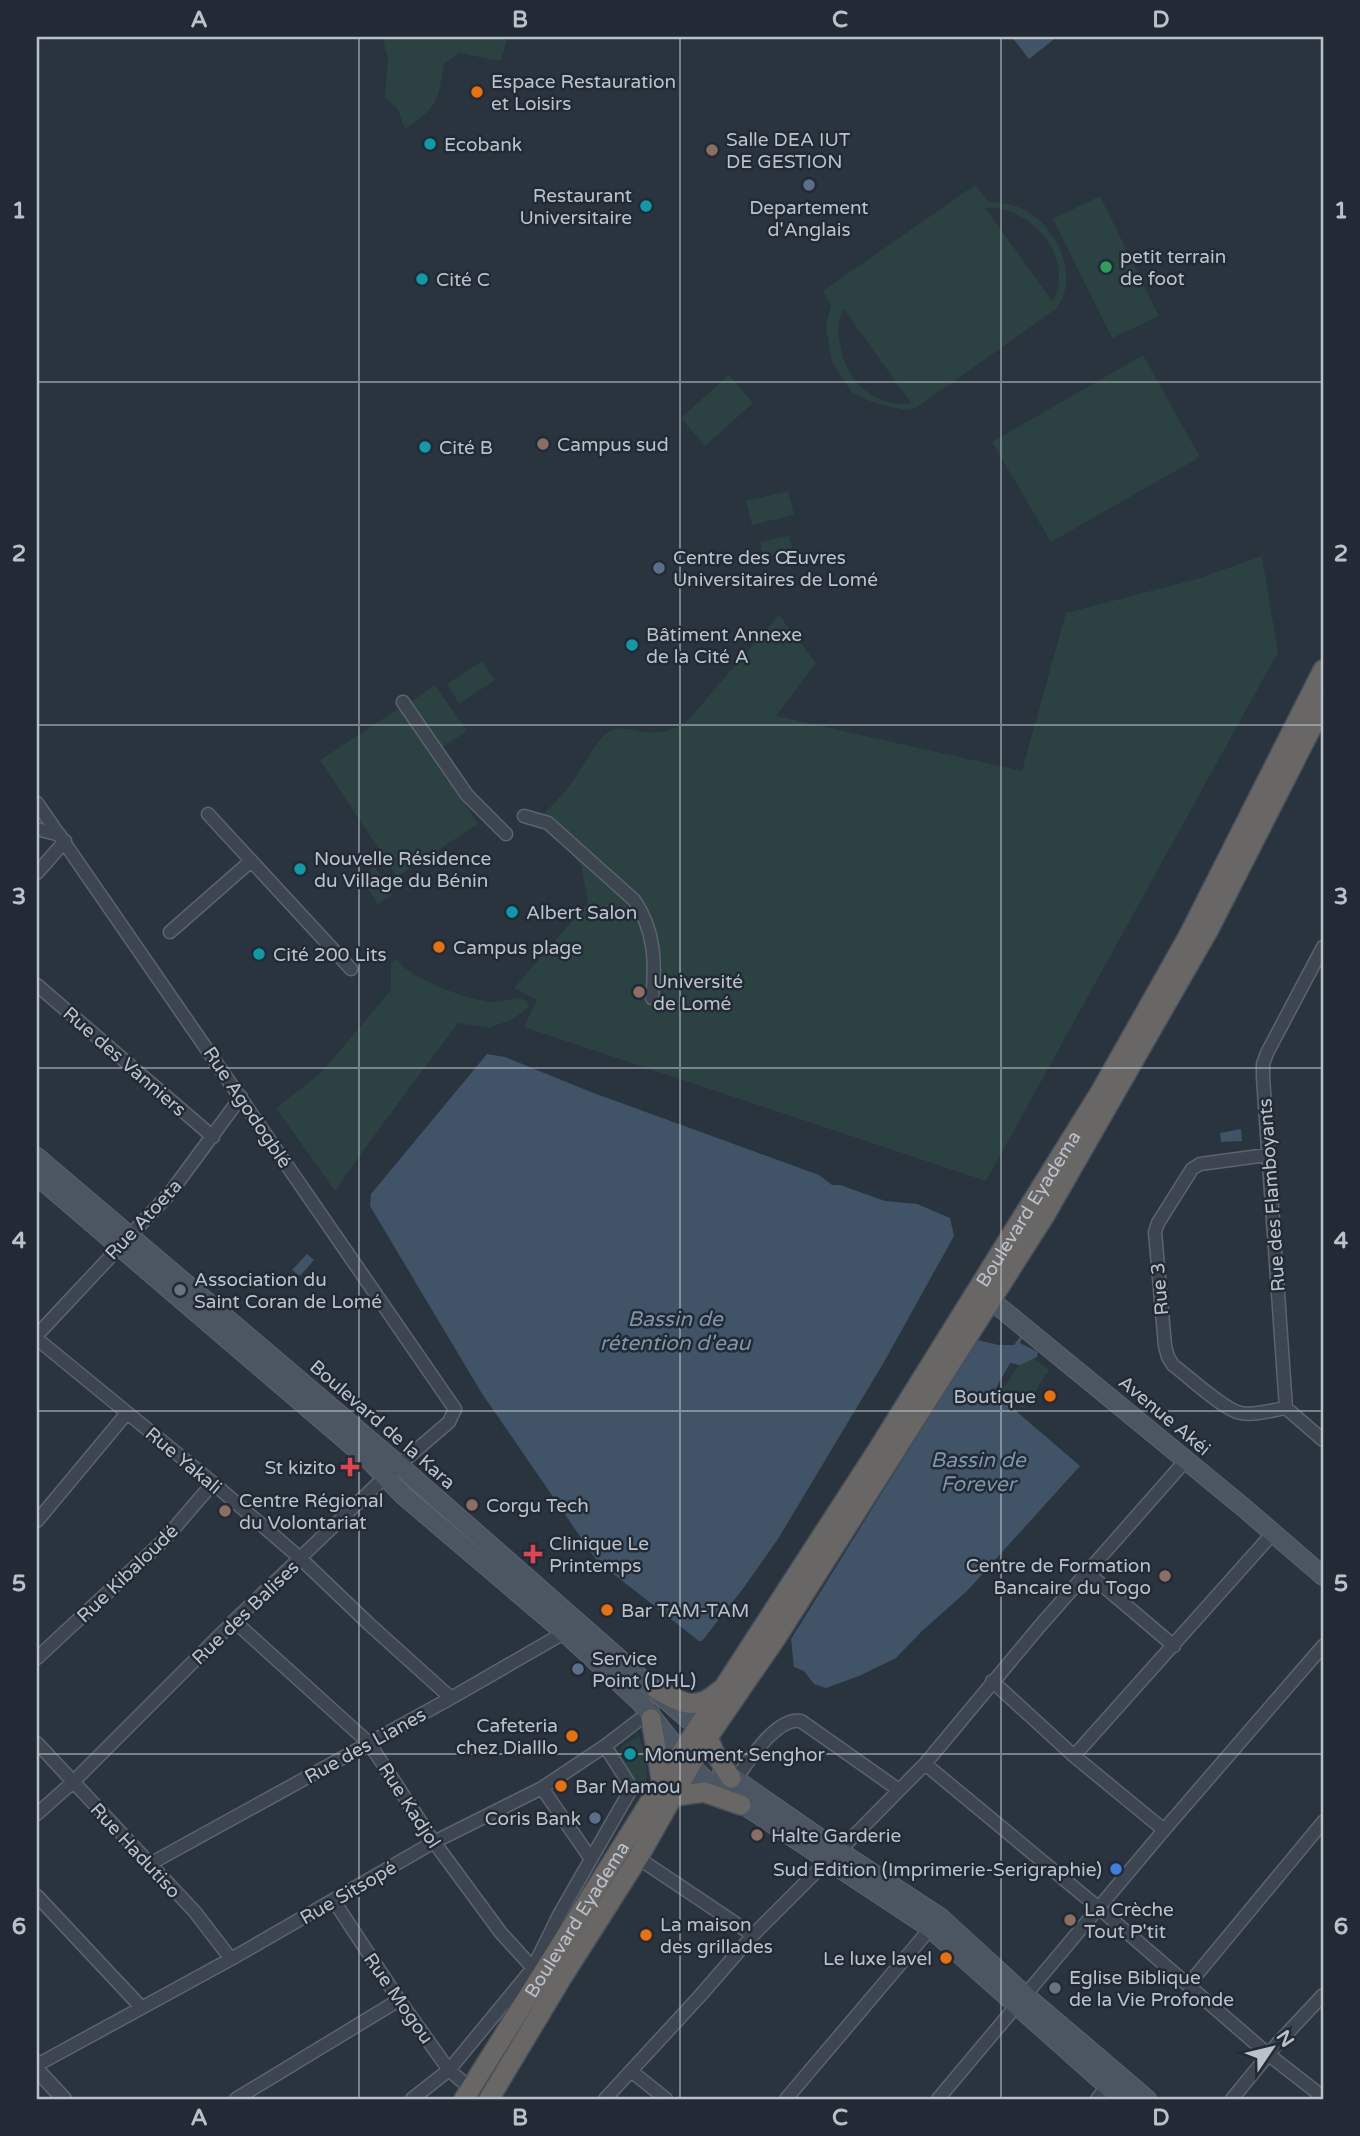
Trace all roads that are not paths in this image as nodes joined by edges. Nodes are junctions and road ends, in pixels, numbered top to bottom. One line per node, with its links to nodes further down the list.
1 (1323, 670): 23 (highway, Boulevard Eyadema)
2 (403, 702): 8 (street)
3 (1323, 705): 23 (highway)
4 (37, 803): 9 (street, Rue Agodogblé)
5 (208, 814): 10 (street)
6 (524, 816): 16 (street)
7 (37, 830): 9 (street)
8 (506, 834)
9 (62, 838): 11 (street); 17 (street, Rue Agodogblé)
10 (251, 861): 12 (street); 14 (street)
11 (37, 873)
12 (170, 932)
13 (1323, 947): 19 (street, Rue des Flamboyants)
14 (351, 969)
15 (37, 985): 18 (street, Rue des Vanniers)
16 (652, 998)
17 (241, 1097): 18 (street, Rue Atoeta); 27 (street, Rue Agodogblé)
18 (213, 1137): 22 (street, Rue Atoeta)
19 (1267, 1155): 25 (street, Rue des Flamboyants); 25 (street, Rue 3)
20 (37, 1157): 22 (main road, Boulevard de la Kara)
21 (37, 1176): 22 (main road, Boulevard de la Kara)
22 (123, 1241): 24 (street, Rue Atoeta); 30 (main road, Boulevard de la Kara)
23 (985, 1295): 29 (main road, Avenue Akéi); 43 (highway, Boulevard Eyadema); 49 (highway)
24 (37, 1337): 26 (street, Rue Yakali)
25 (1286, 1408): 28 (street)
26 (127, 1413): 31 (street, Rue Yakali); 32 (street)
27 (455, 1413): 30 (street, Rue des Balises)
28 (1323, 1440)
29 (1186, 1461): 33 (main road, Avenue Akéi); 35 (street)
30 (392, 1471): 34 (street, Rue des Balises); 38 (main road, Boulevard de la Kara)
31 (213, 1483): 34 (street, Rue Yakali); 41 (street, Rue Kibaloudé)
32 (37, 1521)
33 (1273, 1533): 36 (main road, Avenue Akéi); 39 (street)
34 (300, 1558): 37 (street, Rue des Balises); 45 (street, Rue Yakali)
35 (1088, 1573): 39 (street); 42 (street)
36 (1323, 1576)
37 (234, 1621): 48 (street, Rue Kadjol); 53 (street, Rue des Balises)
38 (572, 1627): 44 (main road, Boulevard de la Kara); 45 (street, Rue des Lianes); 46 (main road, Boulevard de la Kara)
39 (1174, 1646): 51 (street)
40 (1323, 1646): 60 (street)
41 (37, 1658)
42 (992, 1681): 51 (street); 52 (street)
43 (723, 1688): 44 (highway); 49 (highway, Boulevard Eyadema)
44 (656, 1689): 49 (main road, Boulevard de la Kara)
45 (451, 1698): 48 (street, Rue des Lianes)
46 (648, 1712): 49 (main road, Boulevard de la Kara); 49 (main road, Boulevard de la Kara); 50 (street, Rue Sitsopé); 55 (highway)
47 (37, 1743): 53 (street, Rue Hadutiso)
48 (369, 1743): 61 (street, Rue Kadjol); 65 (street, Rue des Lianes)
49 (696, 1744): 55 (highway, Boulevard Eyadema); 56 (main road); 56 (highway)
50 (605, 1746): 54 (street, Rue Sitsopé); 64 (street)
51 (1074, 1756): 60 (street)
52 (925, 1764): 57 (street); 68 (street)
53 (73, 1782): 58 (street, Rue des Balises); 65 (street, Rue Hadutiso)
54 (542, 1788): 61 (street, Rue Sitsopé); 64 (street)
55 (668, 1790): 56 (highway); 63 (highway); 72 (highway, Boulevard Eyadema)
56 (734, 1790): 57 (street); 62 (main road); 62 (main road)
57 (899, 1790): 62 (street)
58 (37, 1814)
59 (1322, 1826): 73 (street)
60 (1164, 1830): 68 (street)
61 (434, 1842): 67 (street, Rue Sitsopé); 72 (street, Rue Kadjol)
62 (833, 1856): 69 (main road); 70 (street)
63 (638, 1858): 70 (street); 89 (highway)
64 (591, 1859): 72 (street)
65 (148, 1865): 71 (street, Rue Hadutiso)
66 (37, 1896): 77 (street)
67 (334, 1900): 71 (street, Rue Sitsopé); 75 (street, Rue Mogou)
68 (1100, 1909): 73 (street); 76 (street)
69 (935, 1923): 76 (main road); 92 (street)
70 (753, 1935): 82 (street)
71 (231, 1959): 77 (street, Rue Sitsopé)
72 (538, 1970): 81 (street); 84 (highway, Boulevard Eyadema)
73 (1188, 1985): 78 (street)
74 (1323, 1995): 78 (street)
75 (399, 2000): 81 (street, Rue Mogou); 87 (street)
76 (1021, 2002): 83 (main road); 93 (street); 95 (main road)
77 (141, 2007): 79 (street, Rue Sitsopé)
78 (1269, 2055): 85 (street); 96 (street)
79 (37, 2065)
80 (37, 2070): 86 (street)
81 (449, 2070): 84 (street, Rue Mogou); 88 (street)
82 (631, 2071): 90 (street); 91 (street)
83 (1102, 2093): 94 (main road)
84 (467, 2094)
85 (1323, 2097)
86 (64, 2099)
87 (236, 2099)
88 (412, 2099)
89 (489, 2099)
90 (605, 2099)
91 (666, 2099)
92 (786, 2099)
93 (938, 2099)
94 (1122, 2099)
95 (1147, 2099)
96 (1231, 2099)

